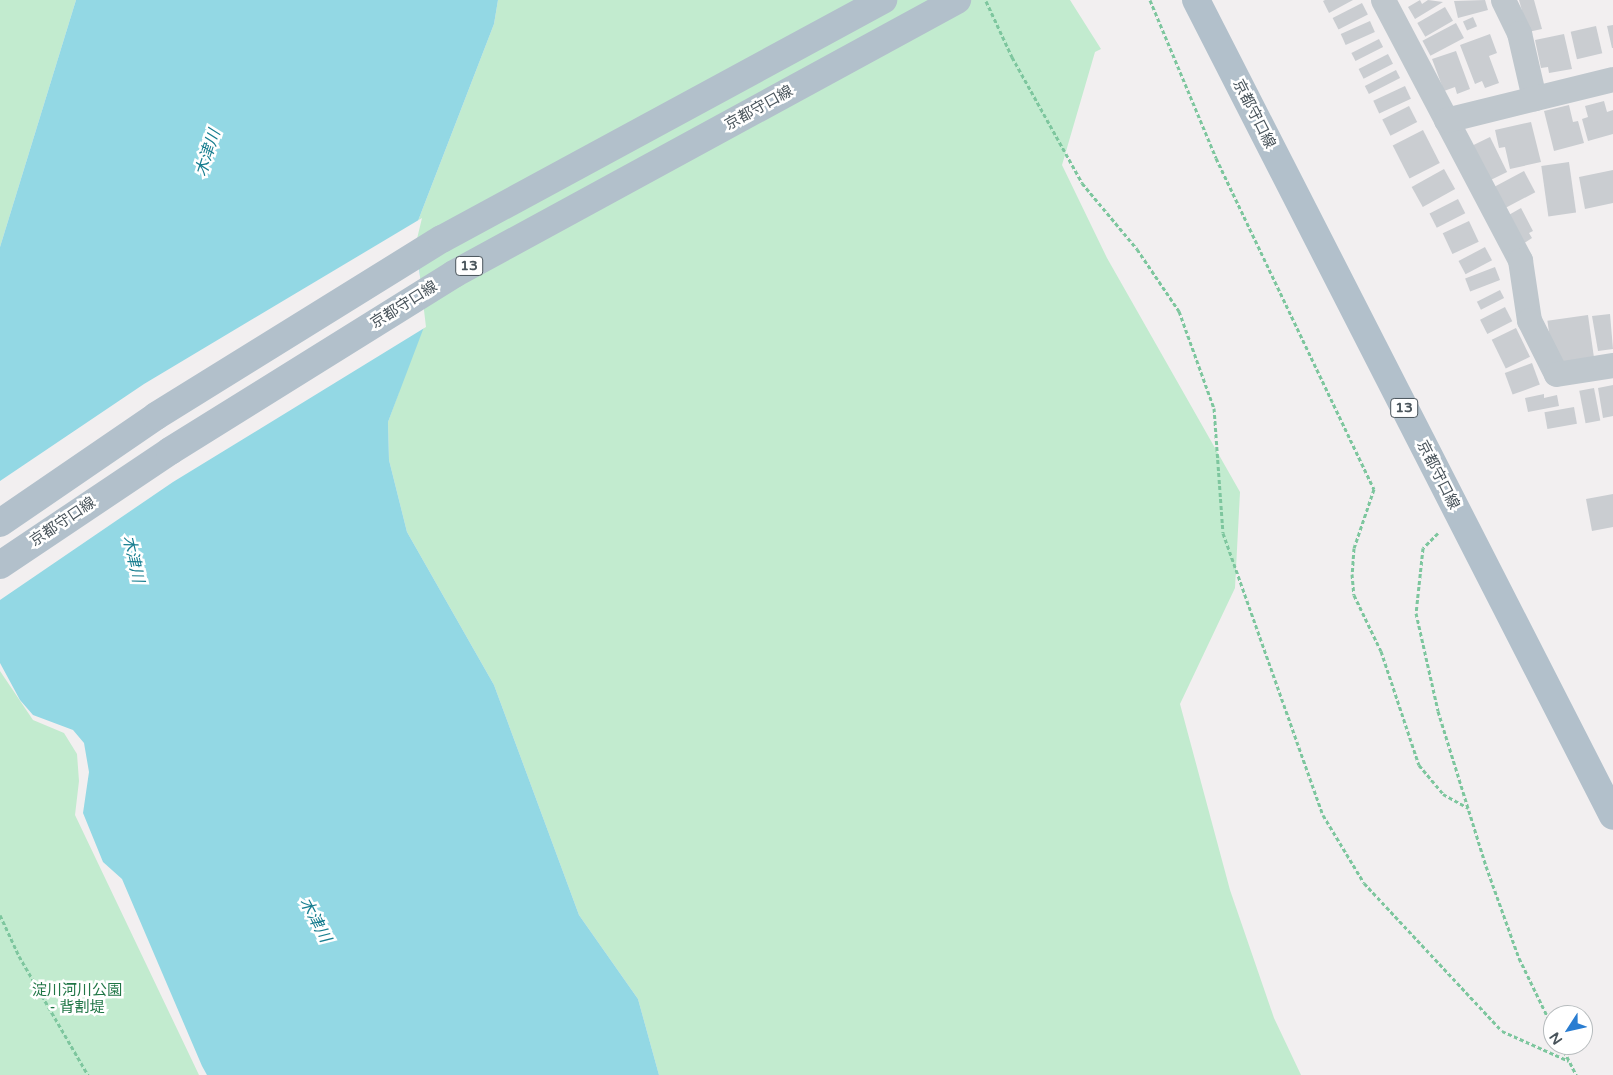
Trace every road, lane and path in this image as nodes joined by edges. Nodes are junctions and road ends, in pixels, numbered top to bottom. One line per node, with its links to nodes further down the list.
1 (883, 0): 13 (main road, 13)
2 (957, 0): 14 (main road, 京都守口線 / 13)
3 (985, 0): 20 (path)
4 (1150, 0): 15 (path)
5 (1196, 0): 12 (main road, 京都守口線 / 13)
6 (1383, 0): 10 (street)
7 (1503, 0): 9 (street)
8 (1613, 79): 9 (street)
9 (1534, 98): 10 (street)
10 (1446, 120): 11 (street)
11 (1613, 365)
12 (1458, 513): 15 (path); 16 (main road, 京都守口線 / 13)
13 (0, 522)
14 (0, 565)
15 (1468, 808): 18 (path)
16 (1613, 816)
17 (0, 915): 21 (path)
18 (1543, 1007)
19 (1566, 1055): 20 (path)
20 (1569, 1061): 22 (path)
21 (88, 1075)
22 (1576, 1075)

